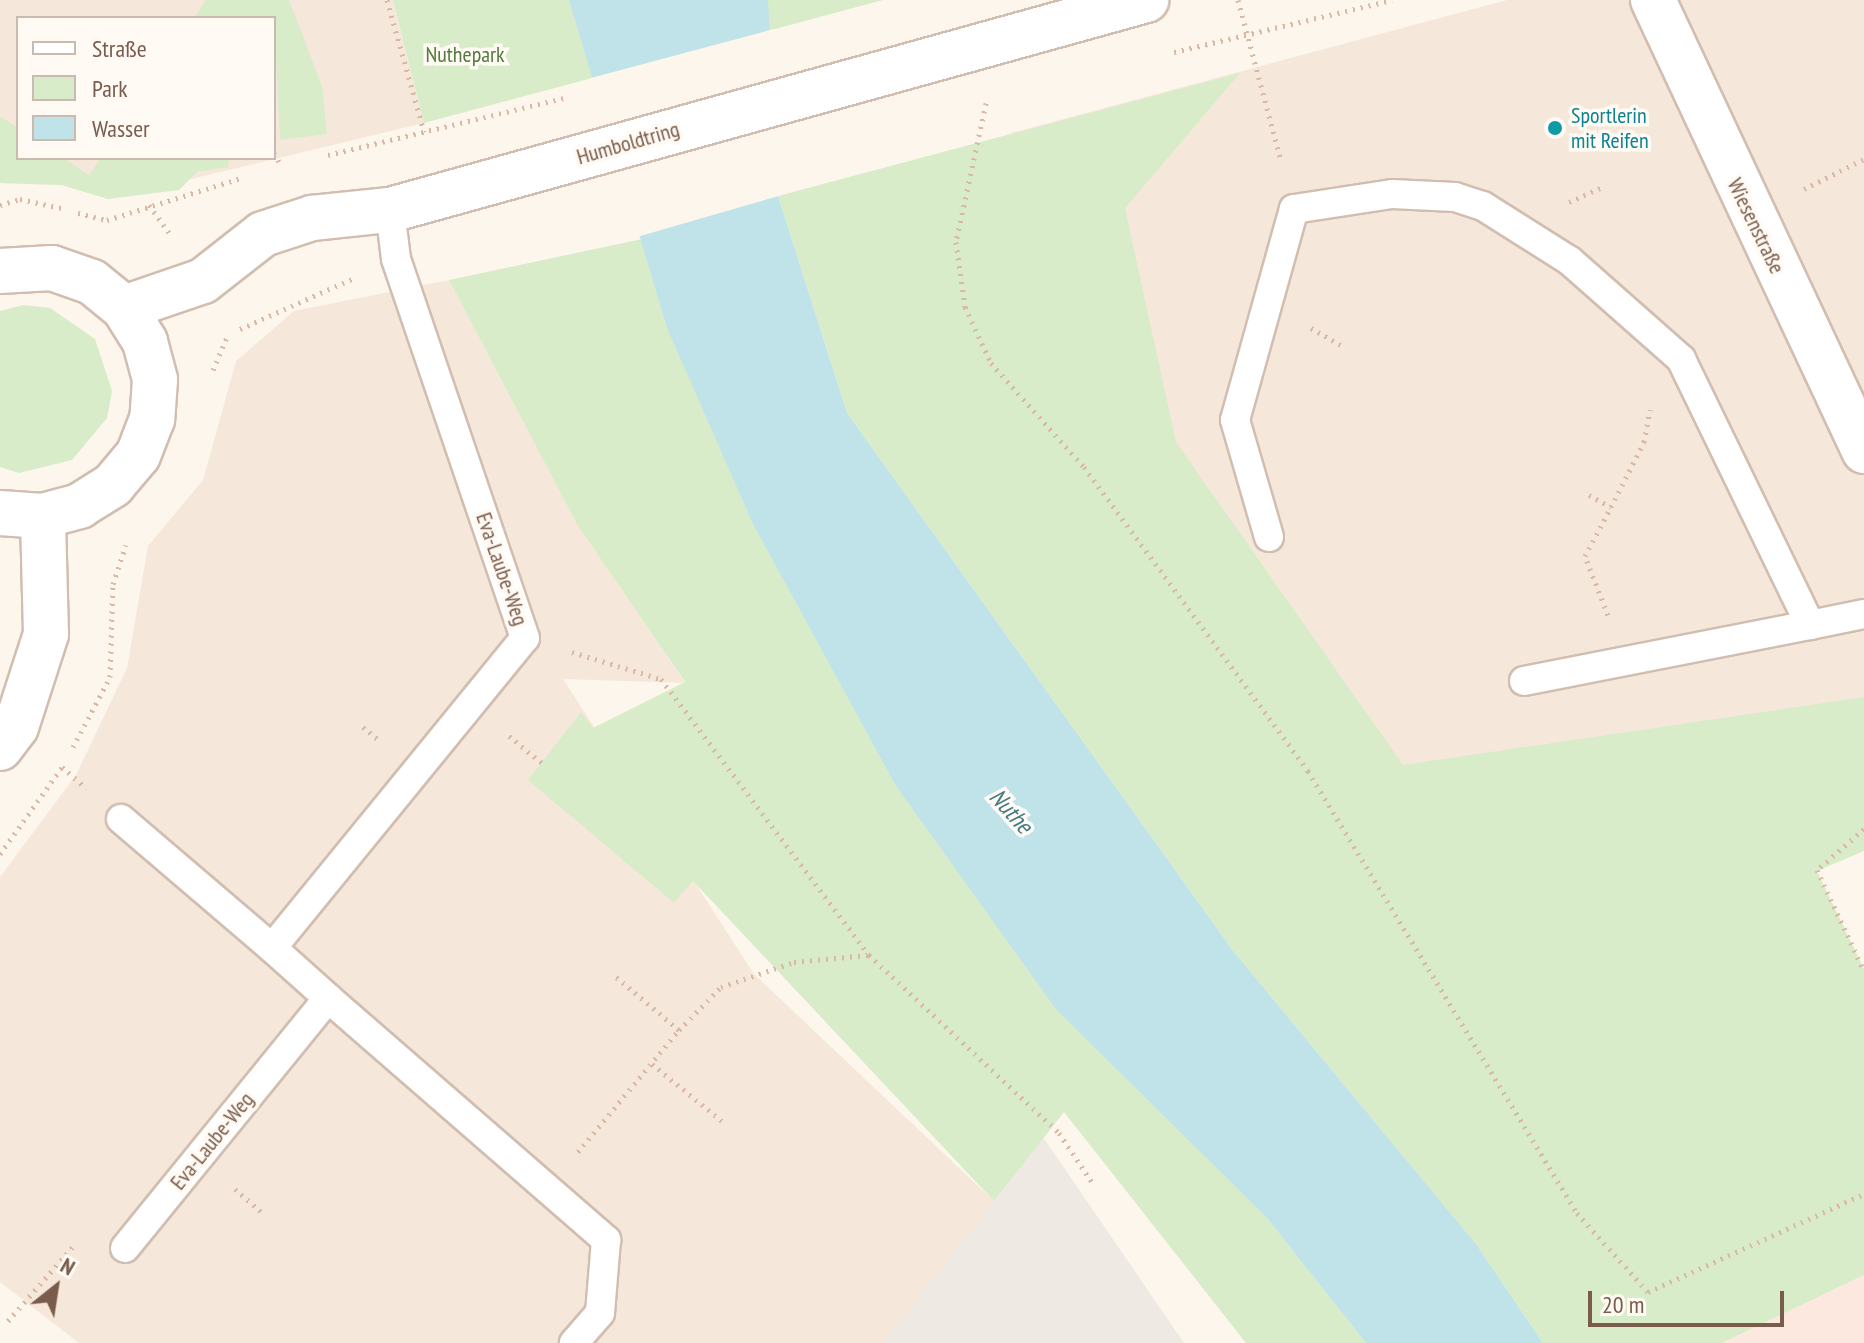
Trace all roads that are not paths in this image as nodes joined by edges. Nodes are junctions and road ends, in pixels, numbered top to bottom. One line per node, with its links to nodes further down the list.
1 (1146, 0): 3 (street, Humboldtring)
2 (1653, 0): 6 (street, Wiesenstraße)
3 (390, 210): 5 (street, Humboldtring); 15 (lane, Eva-Laube-Weg)
4 (0, 271): 5 (street)
5 (124, 308): 8 (street)
6 (1864, 451)
7 (0, 513): 8 (street)
8 (43, 516): 13 (street)
9 (1269, 537): 11 (lane)
10 (1864, 614): 11 (lane)
11 (1810, 625): 12 (lane)
12 (1524, 681)
13 (0, 748)
14 (121, 819): 15 (lane)
15 (272, 948): 16 (lane)
16 (328, 998): 17 (lane, Eva-Laube-Weg); 18 (lane)
17 (125, 1248)
18 (574, 1343)

